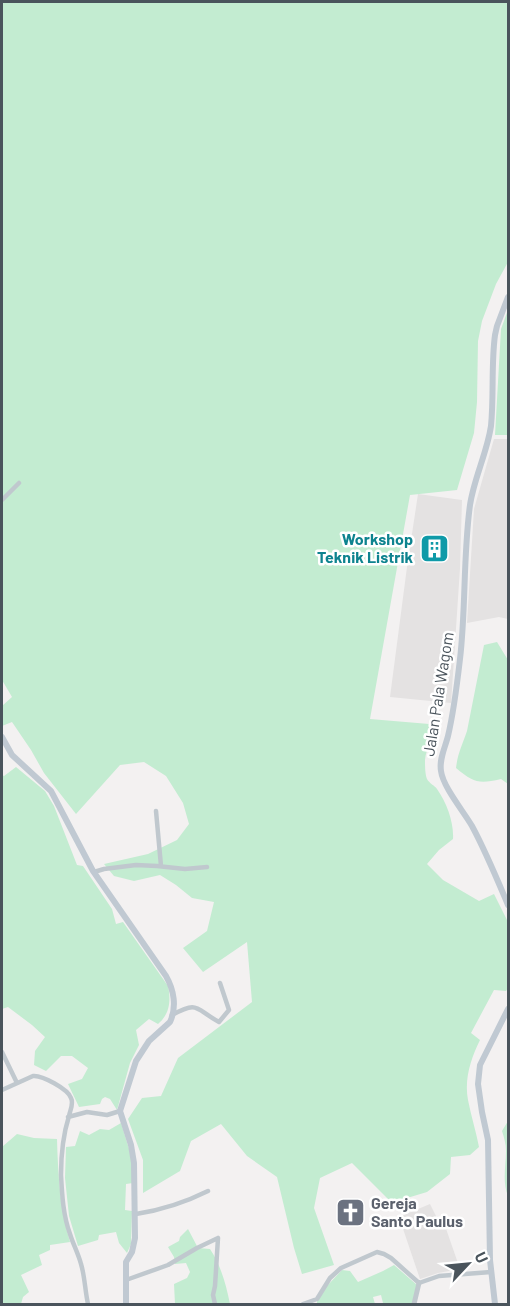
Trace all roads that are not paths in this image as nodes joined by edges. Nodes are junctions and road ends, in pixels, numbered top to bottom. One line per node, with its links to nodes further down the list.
1 (508, 297): 9 (main road, Jalan Pala Wagom)
2 (19, 483): 3 (street)
3 (2, 500)
4 (2, 737): 8 (main road)
5 (156, 811): 6 (street)
6 (161, 866): 7 (street); 8 (street)
7 (207, 867)
8 (94, 872): 12 (main road)
9 (508, 905)
10 (220, 983): 12 (street)
11 (508, 1009): 20 (main road)
12 (172, 1016): 16 (main road)
13 (2, 1052): 14 (street)
14 (17, 1083): 15 (street); 17 (street)
15 (2, 1090)
16 (120, 1111): 17 (street); 19 (main road)
17 (69, 1116): 23 (street)
18 (208, 1191): 19 (street)
19 (136, 1214): 21 (main road)
20 (491, 1272): 22 (street); 28 (main road)
21 (126, 1280): 24 (main road); 25 (street)
22 (419, 1283): 26 (street); 27 (street)
23 (88, 1305)
24 (126, 1305)
25 (215, 1305)
26 (303, 1305)
27 (414, 1305)
28 (495, 1305)

